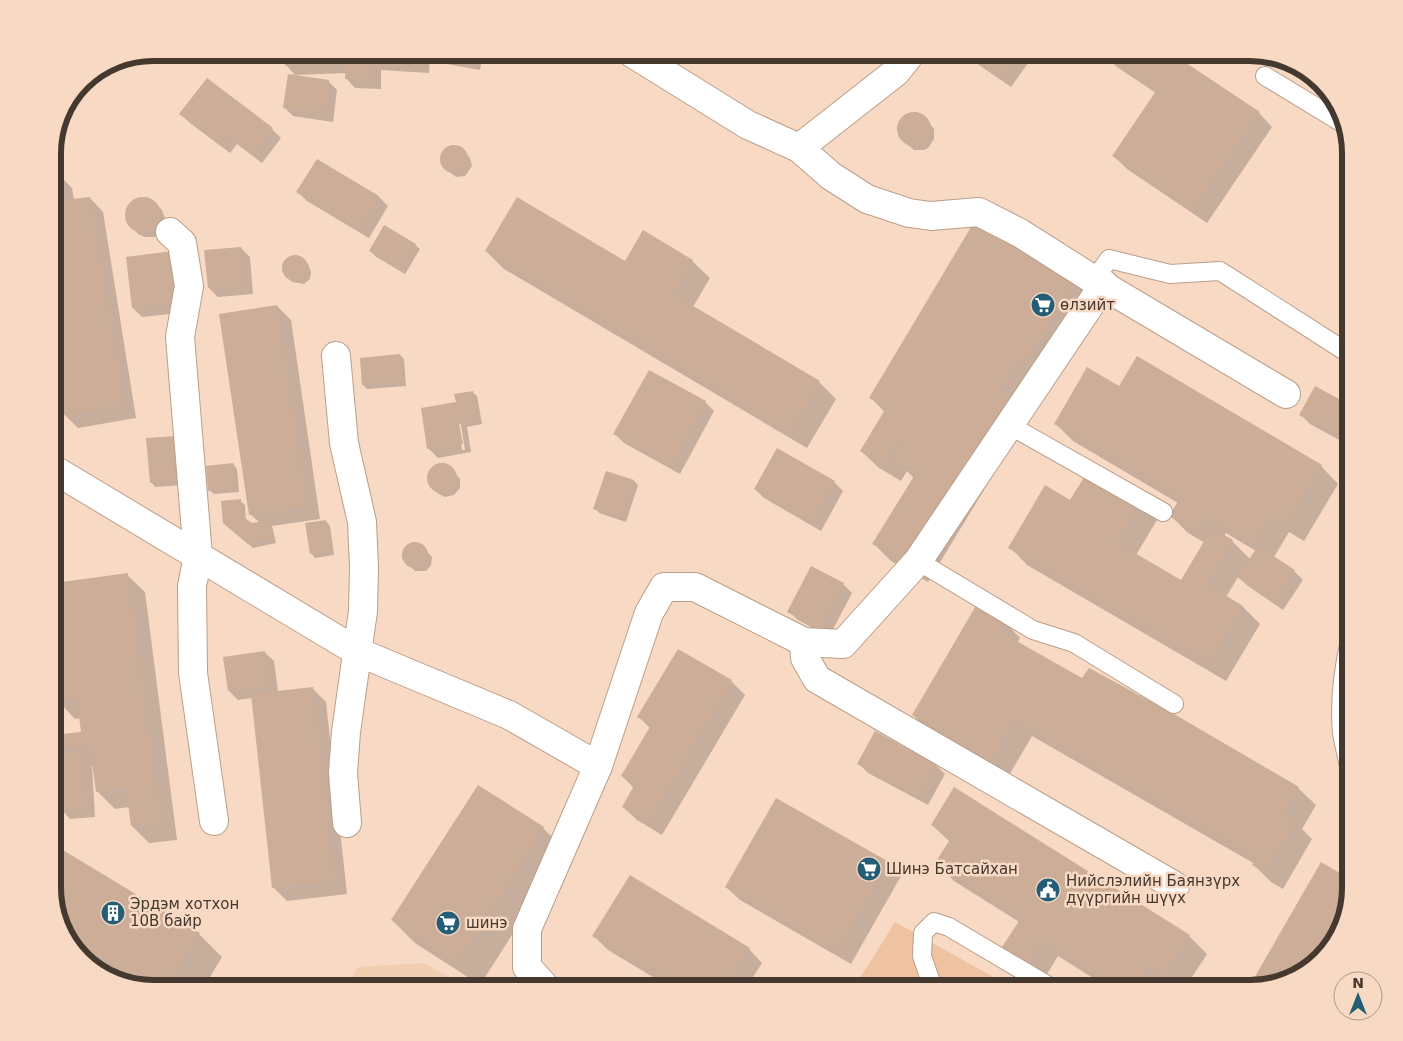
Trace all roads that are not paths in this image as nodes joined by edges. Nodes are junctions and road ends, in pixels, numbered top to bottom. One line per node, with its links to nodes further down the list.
1 (646, 61): 5 (street)
2 (905, 61): 5 (street)
3 (1265, 76): 4 (lane)
4 (1335, 119)
5 (799, 148): 7 (street)
6 (170, 232): 14 (street)
7 (1099, 282): 8 (lane); 10 (street); 11 (street)
8 (1342, 349)
9 (336, 356): 17 (street)
10 (1286, 394)
11 (1008, 425): 13 (lane); 15 (street)
12 (61, 474): 14 (street)
13 (1163, 512)
14 (198, 556): 17 (street); 22 (street)
15 (918, 561): 16 (street); 19 (lane)
16 (804, 642): 21 (street); 24 (street)
17 (358, 652): 21 (street); 23 (street)
18 (1342, 689): 20 (lane)
19 (1174, 704)
20 (1342, 735)
21 (598, 766): 25 (street)
22 (214, 821)
23 (347, 823)
24 (1175, 886)
25 (539, 980)
26 (930, 980): 27 (lane)
27 (1038, 980)

